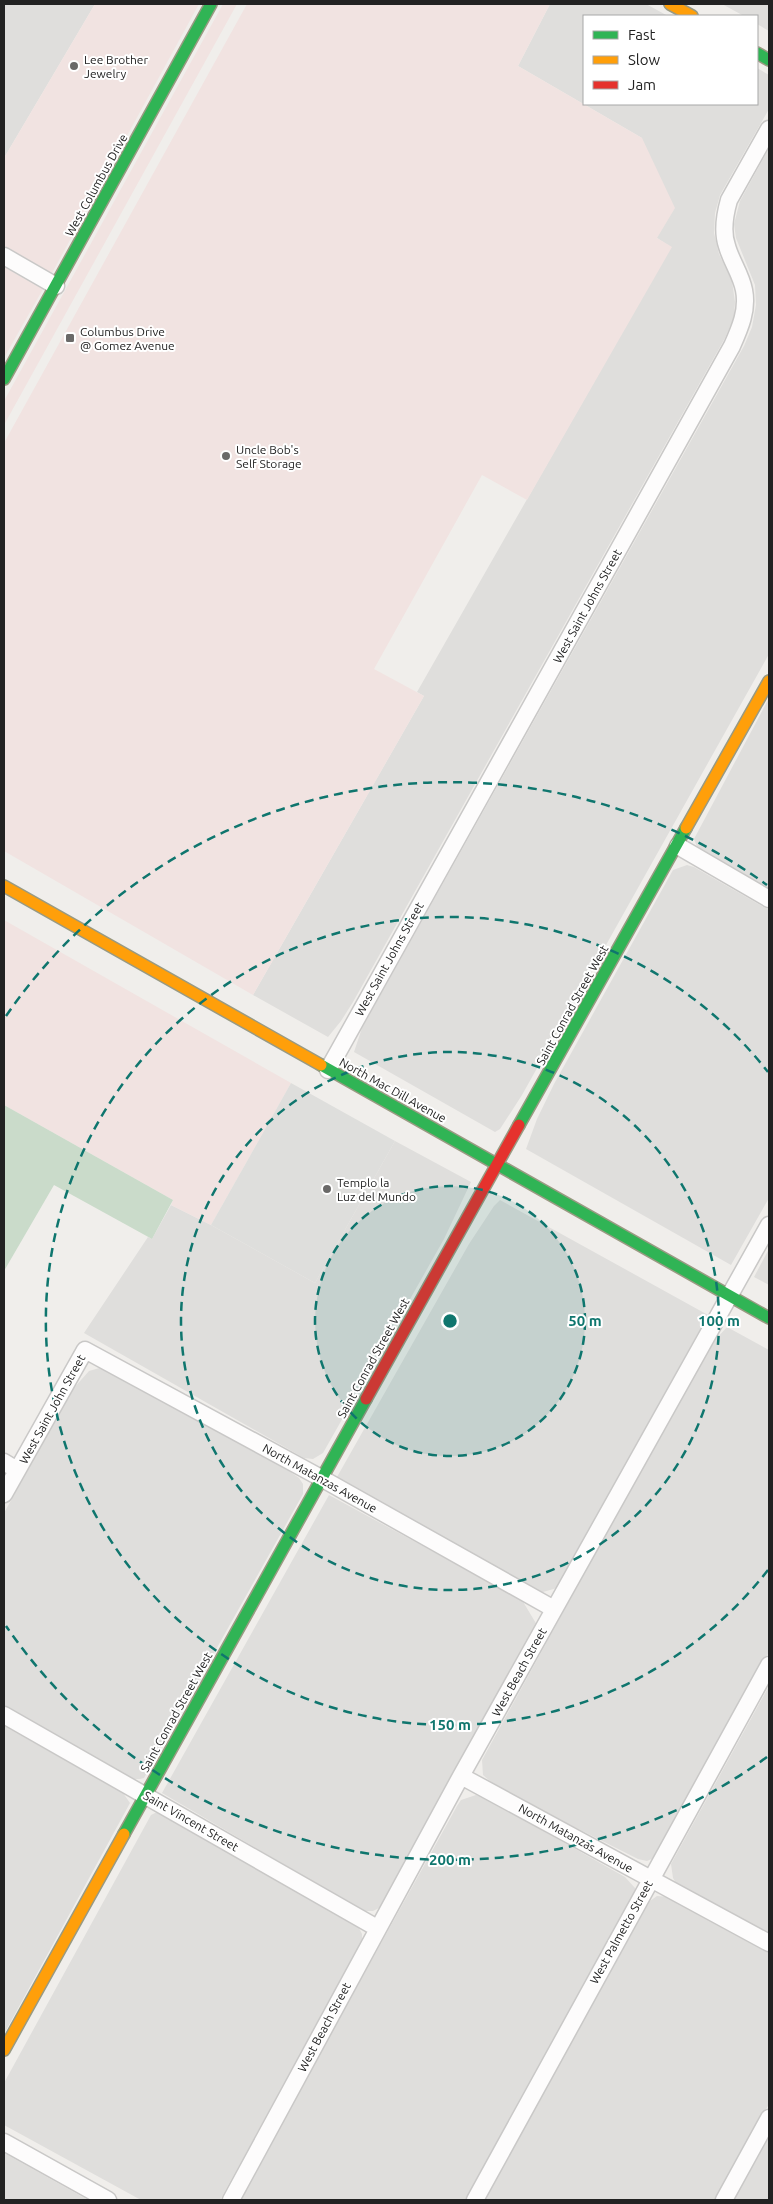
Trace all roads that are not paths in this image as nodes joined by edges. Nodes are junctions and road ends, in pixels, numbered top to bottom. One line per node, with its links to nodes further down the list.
1 (211, 4): 10 (street, West Columbus Drive)
2 (670, 4): 4 (street)
3 (702, 4): 5 (street)
4 (692, 15)
5 (695, 15)
6 (758, 54): 7 (street)
7 (769, 60)
8 (769, 129): 16 (street, West Saint Johns Street)
9 (4, 256): 10 (street)
10 (56, 286): 11 (street, West Columbus Drive)
11 (4, 379)
12 (769, 681): 13 (street, Saint Conrad Street West)
13 (678, 846): 15 (street); 17 (street, Saint Conrad Street West)
14 (4, 886): 16 (street, North Mac Dill Avenue)
15 (769, 899)
16 (328, 1070): 17 (street, North Mac Dill Avenue)
17 (498, 1164): 19 (street, North Mac Dill Avenue); 23 (street, Saint Conrad Street West)
18 (769, 1225): 19 (street, West Beach Street)
19 (729, 1295): 20 (street, North Mac Dill Avenue); 25 (street, West Beach Street)
20 (769, 1318)
21 (85, 1350): 22 (street, West Saint John Street); 23 (street, North Matanzas Avenue)
22 (10, 1466): 24 (street, West Saint John Street)
23 (321, 1478): 25 (street, North Matanzas Avenue); 29 (street, Saint Conrad Street West)
24 (4, 1494)
25 (554, 1609): 28 (street, West Beach Street)
26 (769, 1666): 30 (street, West Palmetto Street)
27 (4, 1715): 29 (street, Saint Vincent Street)
28 (461, 1776): 30 (street, North Matanzas Avenue); 31 (street, West Beach Street)
29 (146, 1795): 31 (street, Saint Vincent Street); 33 (street, Saint Conrad Street West)
30 (651, 1879): 32 (street, North Matanzas Avenue); 38 (street, West Palmetto Street)
31 (377, 1928): 37 (street, West Beach Street)
32 (769, 1942)
33 (4, 2050)
34 (769, 2118): 39 (street)
35 (4, 2142): 36 (street)
36 (108, 2200)
37 (231, 2200)
38 (475, 2200)
39 (724, 2200)

